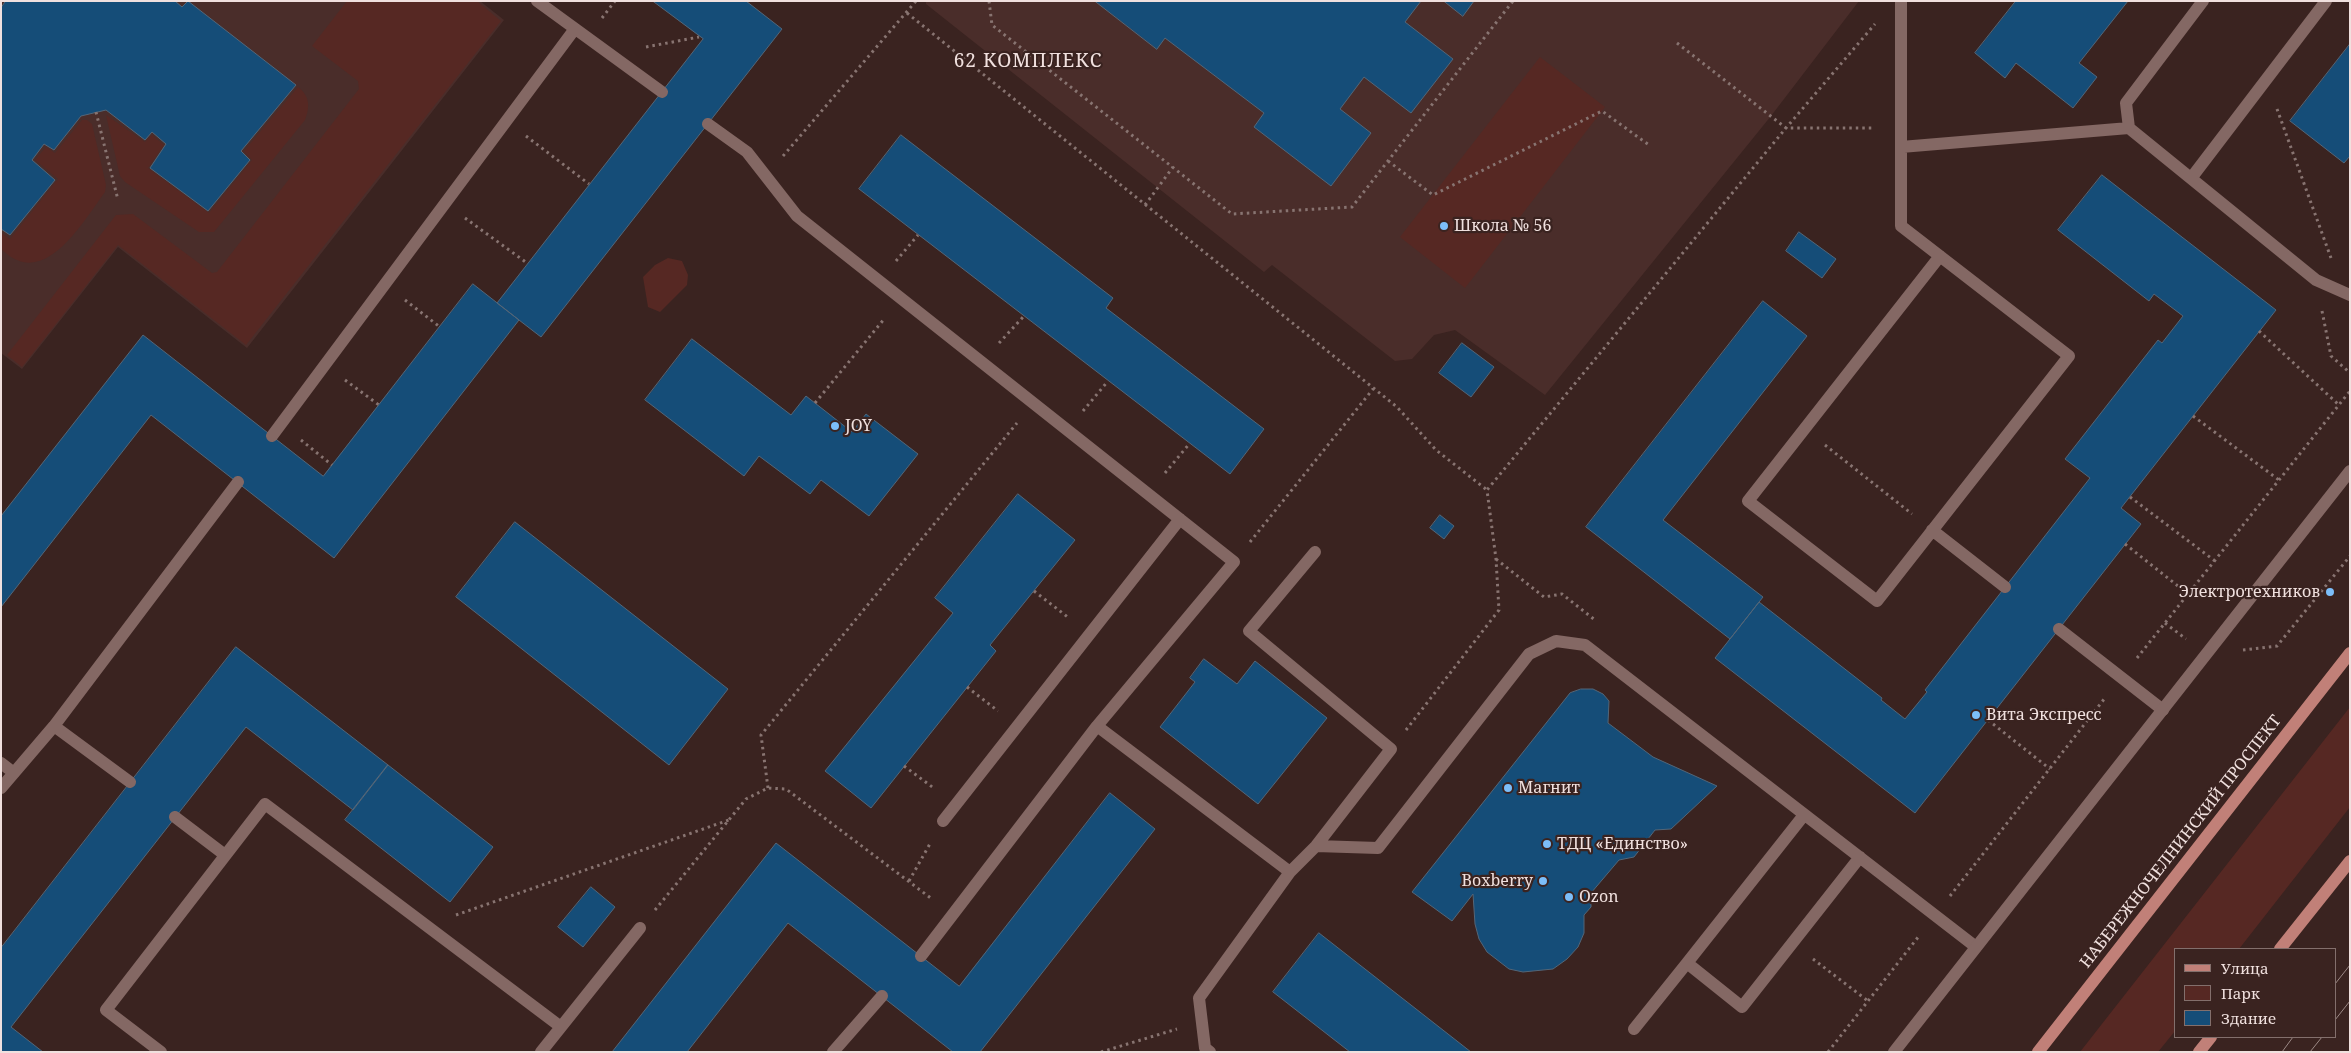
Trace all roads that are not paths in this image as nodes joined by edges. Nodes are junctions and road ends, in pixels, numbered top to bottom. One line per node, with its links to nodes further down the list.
1 (537, 1): 5 (street)
2 (1902, 1): 9 (street)
3 (2203, 1): 8 (street)
4 (2326, 1): 10 (street)
5 (574, 30): 6 (street); 13 (street)
6 (662, 92)
7 (708, 124): 16 (street)
8 (2129, 128): 9 (street); 10 (street)
9 (1901, 147): 11 (street)
10 (2192, 177): 12 (street)
11 (1940, 256): 17 (street); 17 (street)
12 (2350, 295)
13 (272, 436)
14 (2350, 471): 22 (street)
15 (238, 482): 23 (street)
16 (1180, 519): 24 (street); 31 (street)
17 (1932, 530): 19 (street)
18 (1315, 552): 32 (street)
19 (2006, 587)
20 (2059, 629): 22 (street)
21 (2350, 653): 51 (main road, НАБЕРЕЖНОЧЕЛНИНСКИЙ ПРОСПЕКТ)
22 (2164, 710): 38 (street)
23 (54, 726): 26 (street); 27 (street)
24 (1097, 726): 36 (street); 40 (street)
25 (1, 763): 26 (street)
26 (14, 772): 28 (street)
27 (130, 782)
28 (1, 788)
29 (1804, 815): 32 (street); 34 (street); 41 (street)
30 (175, 818): 33 (street)
31 (943, 821)
32 (1316, 846): 36 (street)
33 (225, 855): 43 (street); 46 (street)
34 (1860, 857): 38 (street); 41 (street)
35 (2350, 861): 39 (main road)
36 (1290, 872): 49 (street)
37 (640, 928): 43 (street)
38 (1976, 947): 50 (street)
39 (2281, 948)
40 (921, 956)
41 (1686, 963): 44 (street)
42 (882, 996): 48 (street)
43 (561, 1027): 47 (street)
44 (1634, 1028)
45 (2210, 1038): 52 (main road)
46 (162, 1052)
47 (541, 1052)
48 (833, 1052)
49 (1210, 1052)
50 (1894, 1052)
51 (2038, 1052)
52 (2199, 1052)

